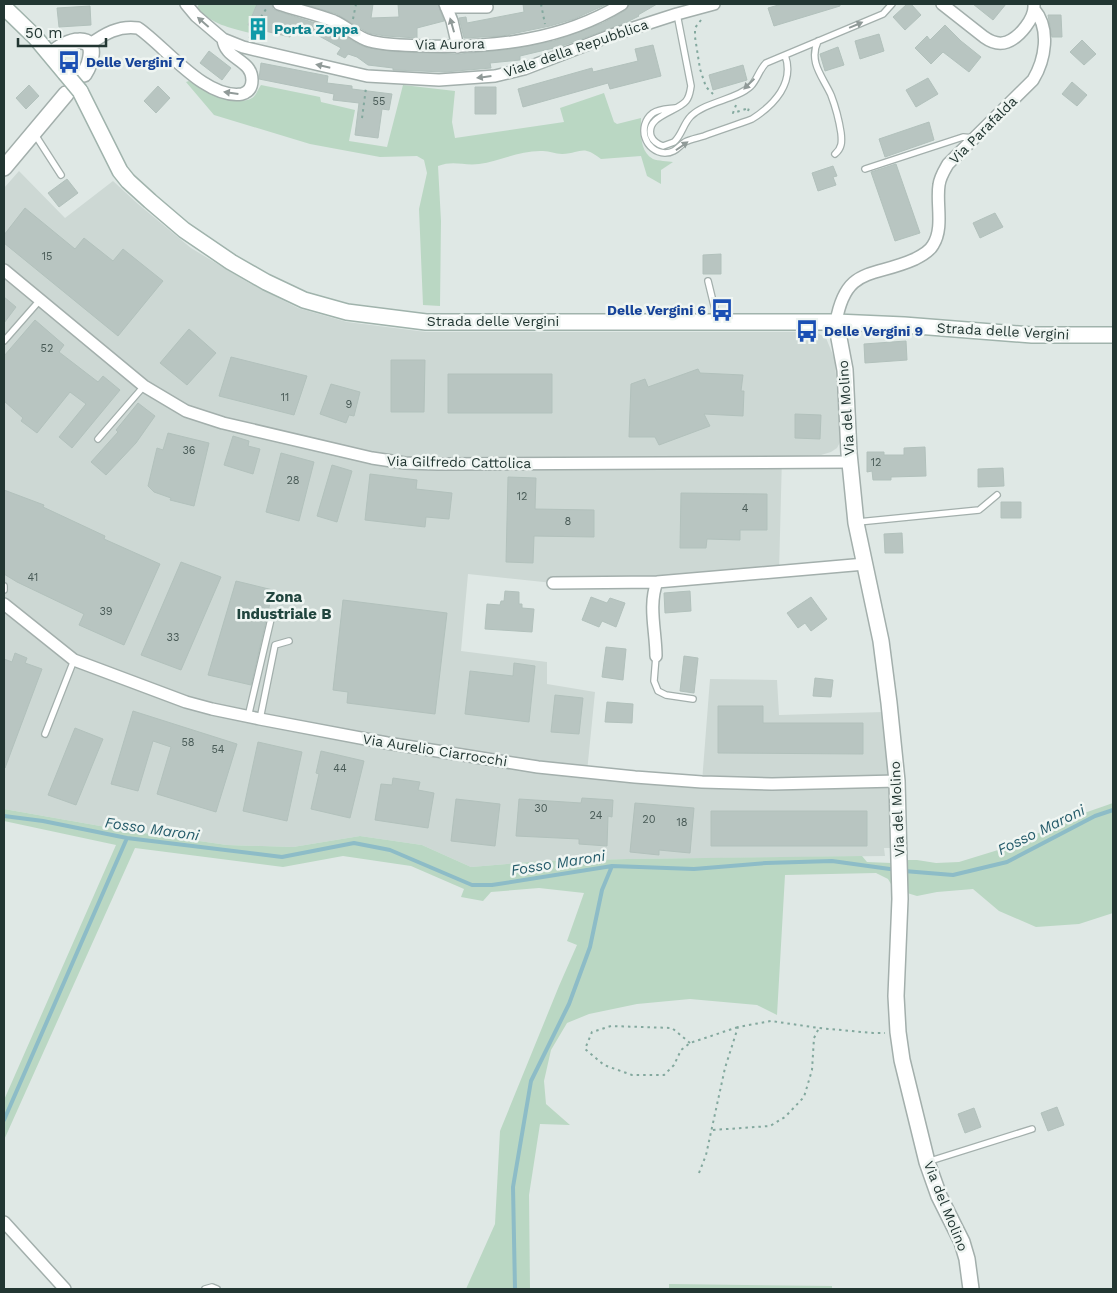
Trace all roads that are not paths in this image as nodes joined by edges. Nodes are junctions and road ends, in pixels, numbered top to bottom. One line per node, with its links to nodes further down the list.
1 (186, 4): 13 (street, Viale della Repubblica, one-way to 1)
2 (279, 4): 16 (street, Via Aurora)
3 (622, 4): 11 (street, Via Aurora)
4 (714, 4): 12 (street, Viale della Repubblica)
5 (892, 4): 14 (lane, one-way to 5)
6 (942, 4): 8 (street)
7 (445, 5): 10 (street); 16 (street, one-way to 7)
8 (1034, 6): 23 (street, Via Parafalda)
9 (4, 7): 17 (main road, Strada delle Vergini)
10 (487, 7)
11 (602, 9): 16 (street, Via Aurora)
12 (676, 14): 13 (street, Viale della Repubblica, one-way to 13); 21 (lane)
13 (222, 38): 15 (street, one-way to 15)
14 (818, 41): 18 (lane); 24 (lane)
15 (89, 45): 17 (main road); 19 (main road)
16 (458, 47)
17 (50, 54): 20 (main road, Strada delle Vergini, bridge)
18 (785, 55): 21 (lane, one-way to 21); 21 (lane, one-way to 18)
19 (84, 74)
20 (73, 93): 22 (main road); 31 (main road, Strada delle Vergini)
21 (680, 107)
22 (34, 133): 25 (main road); 27 (lane)
23 (974, 138): 26 (lane); 32 (street, Via Parafalda)
24 (835, 154)
25 (4, 168)
26 (865, 169)
27 (61, 175)
28 (4, 270): 30 (street, Via Gilfredo Cattolica)
29 (708, 281): 31 (lane)
30 (40, 300): 34 (lane); 35 (street, Via Gilfredo Cattolica)
31 (718, 322): 32 (main road, Strada delle Vergini)
32 (836, 322): 33 (main road, Strada delle Vergini); 37 (main road, Via del Molino)
33 (1113, 335)
34 (4, 341)
35 (144, 386): 36 (lane); 37 (street, Via Gilfredo Cattolica)
36 (98, 439)
37 (850, 462): 39 (main road, Via del Molino)
38 (997, 495): 39 (lane)
39 (856, 522): 40 (main road, Via del Molino)
40 (864, 564): 41 (street); 53 (main road, Via del Molino)
41 (657, 582): 42 (street); 48 (street)
42 (553, 583)
43 (4, 586): 44 (lane)
44 (4, 590)
45 (4, 604): 49 (street, Via Aurelio Ciarrocchi)
46 (271, 619): 51 (lane)
47 (289, 641): 51 (lane)
48 (656, 656): 50 (lane)
49 (74, 660): 51 (street, Via Aurelio Ciarrocchi); 52 (lane)
50 (693, 699)
51 (254, 718): 53 (street, Via Aurelio Ciarrocchi)
52 (45, 734)
53 (897, 781): 55 (main road, Via del Molino)
54 (1032, 1129): 55 (lane)
55 (927, 1162): 60 (main road, Via del Molino)
56 (4, 1222): 57 (street)
57 (65, 1289)
58 (205, 1289): 59 (lane)
59 (217, 1289)
60 (971, 1289)

